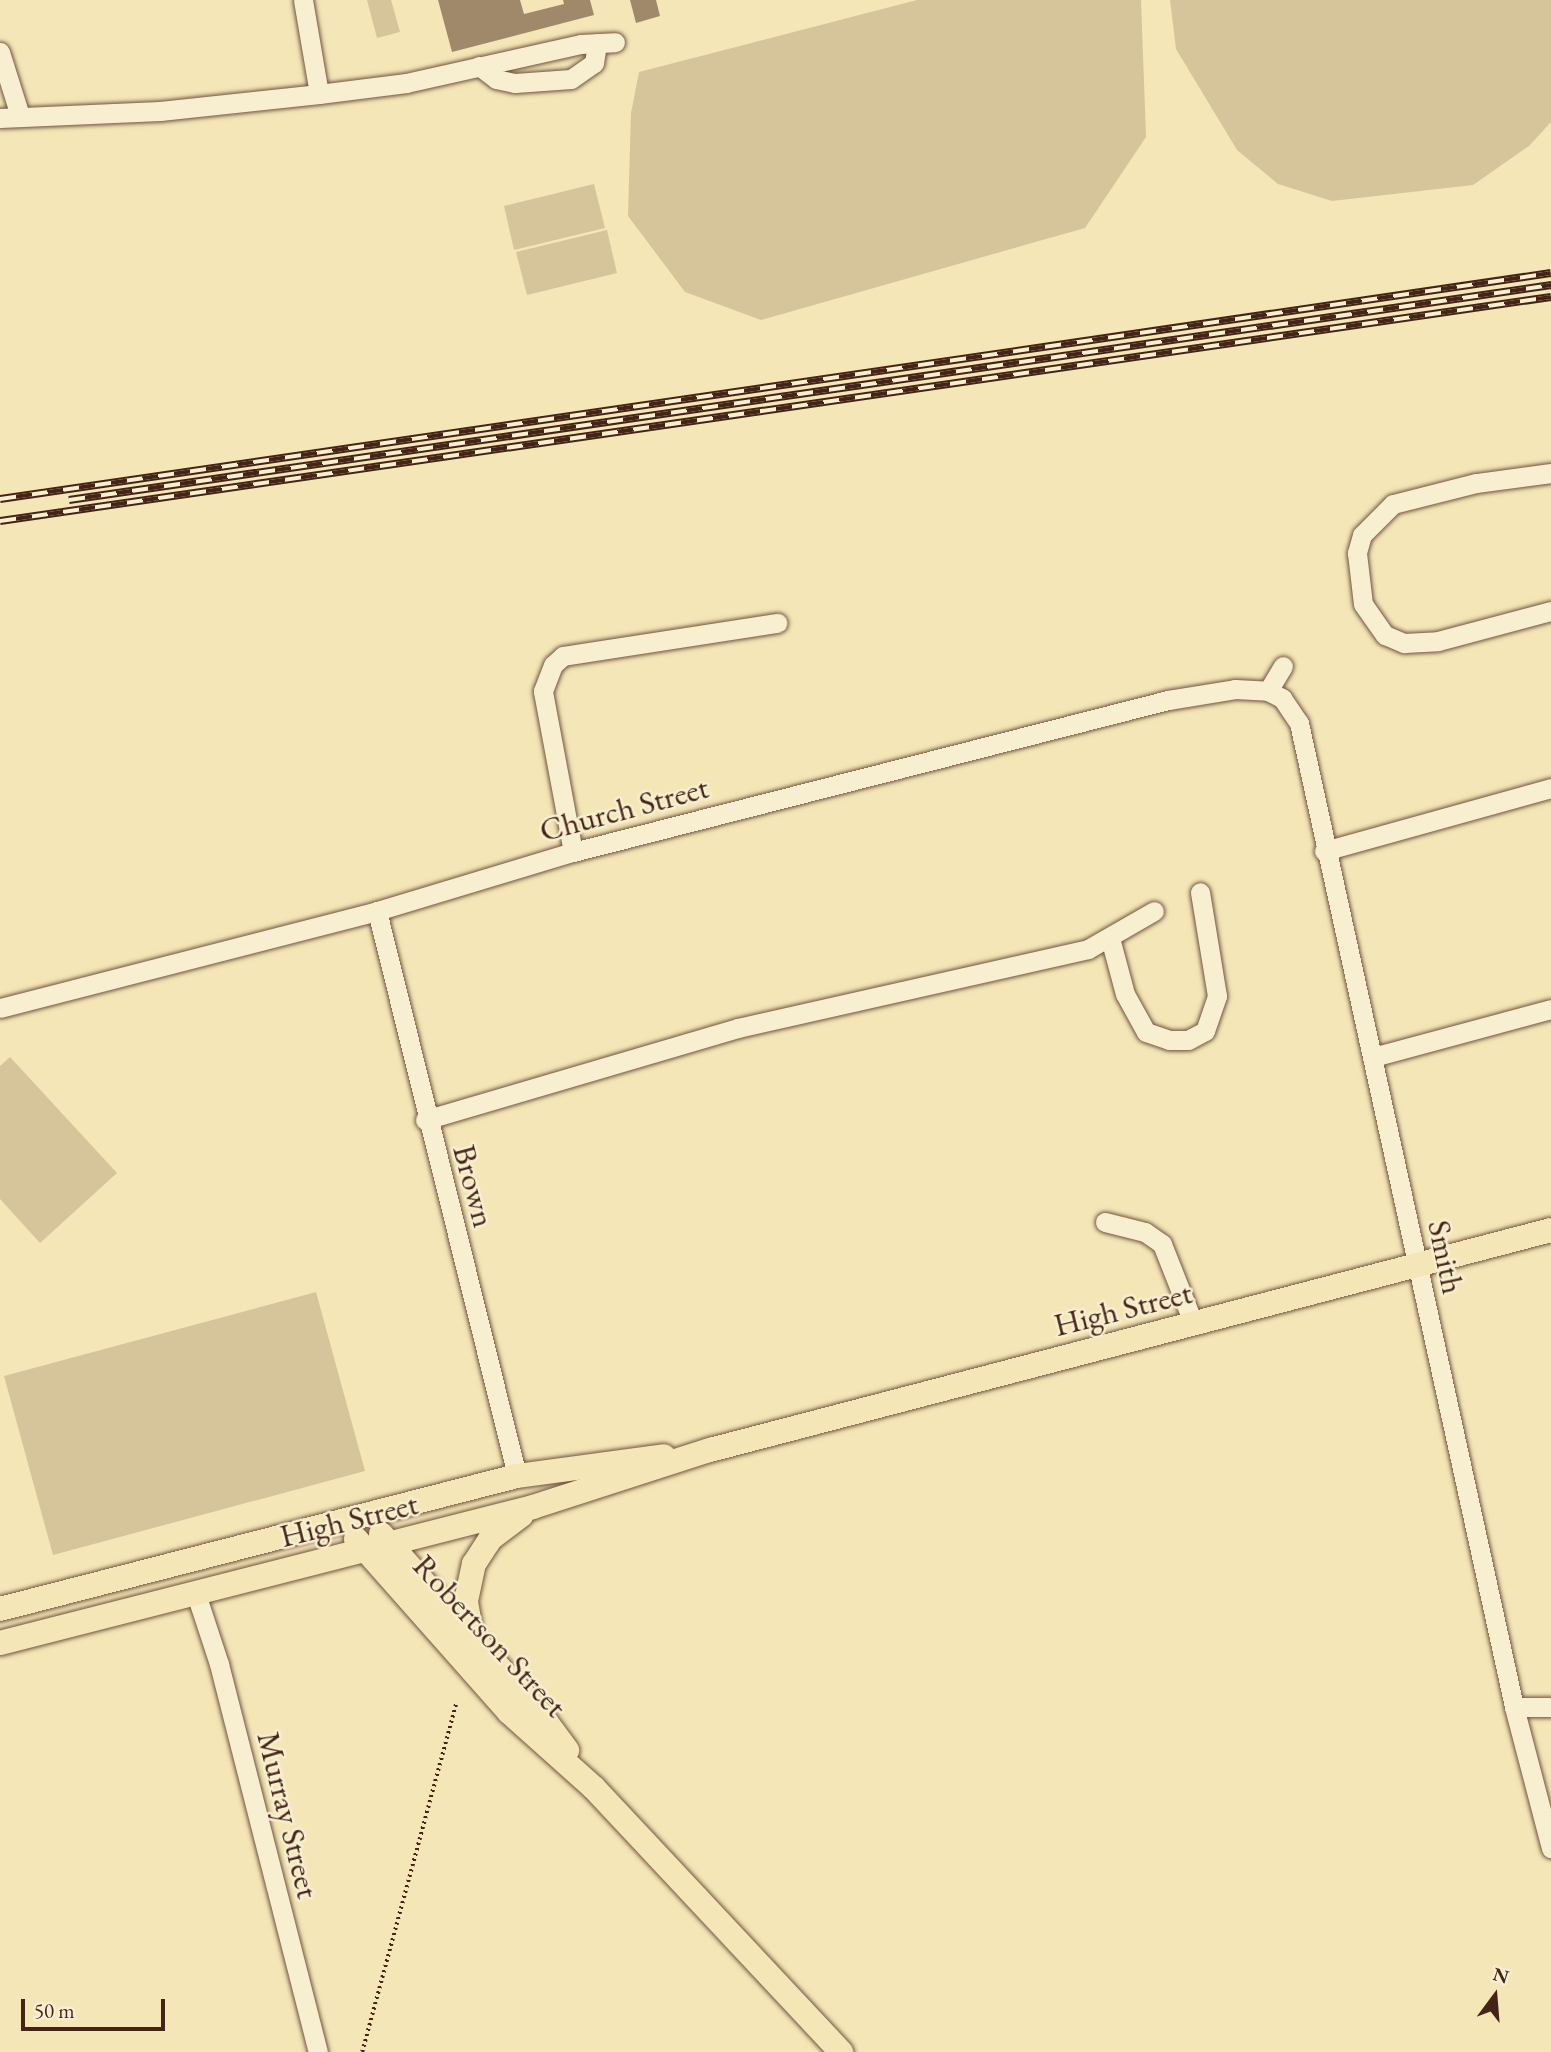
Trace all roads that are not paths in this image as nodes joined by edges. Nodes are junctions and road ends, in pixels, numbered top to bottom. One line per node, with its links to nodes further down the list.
1 (303, 0): 4 (street)
2 (0, 52): 5 (street)
3 (479, 66): 3 (street); 4 (street)
4 (318, 94): 5 (street)
5 (10, 117)
6 (1551, 473): 7 (street)
7 (1551, 611)
8 (777, 623): 13 (street)
9 (1283, 666): 10 (street)
10 (1268, 691): 12 (street, Smith); 13 (street, Church Street)
11 (1551, 788): 12 (street)
12 (1324, 851): 20 (street, Smith)
13 (573, 852): 15 (street, Church Street)
14 (1200, 892): 17 (street)
15 (377, 911): 18 (street, Church Street); 21 (street, Brown)
16 (1154, 911): 17 (street)
17 (1110, 938): 21 (street)
18 (0, 1008)
19 (1551, 1009): 20 (street)
20 (1373, 1057): 24 (street, Smith)
21 (425, 1120): 27 (street, Brown)
22 (1105, 1222): 25 (street)
23 (1551, 1230): 24 (main road, High Street)
24 (1418, 1267): 25 (main road, High Street); 36 (street, Smith)
25 (1194, 1325): 26 (main road, High Street)
26 (710, 1450): 27 (main road, High Street); 28 (main road, High Street)
27 (517, 1476): 29 (main road, High Street)
28 (533, 1507): 31 (main road, High Street); 34 (main road)
29 (367, 1517): 30 (main road, High Street); 31 (main road, Robertson Street)
30 (341, 1524): 31 (main road, Robertson Street); 33 (main road, High Street)
31 (378, 1547): 32 (main road, High Street); 34 (main road, Robertson Street); 38 (main road, Robertson Street)
32 (196, 1594): 35 (main road, High Street); 40 (street, Murray Street)
33 (0, 1609)
34 (472, 1636): 38 (main road, Robertson Street)
35 (0, 1643)
36 (1514, 1707): 37 (street); 39 (street, Smith)
37 (1551, 1707)
38 (594, 1788): 41 (main road, Robertson Street)
39 (1551, 1848)
40 (318, 2052)
41 (841, 2052)

